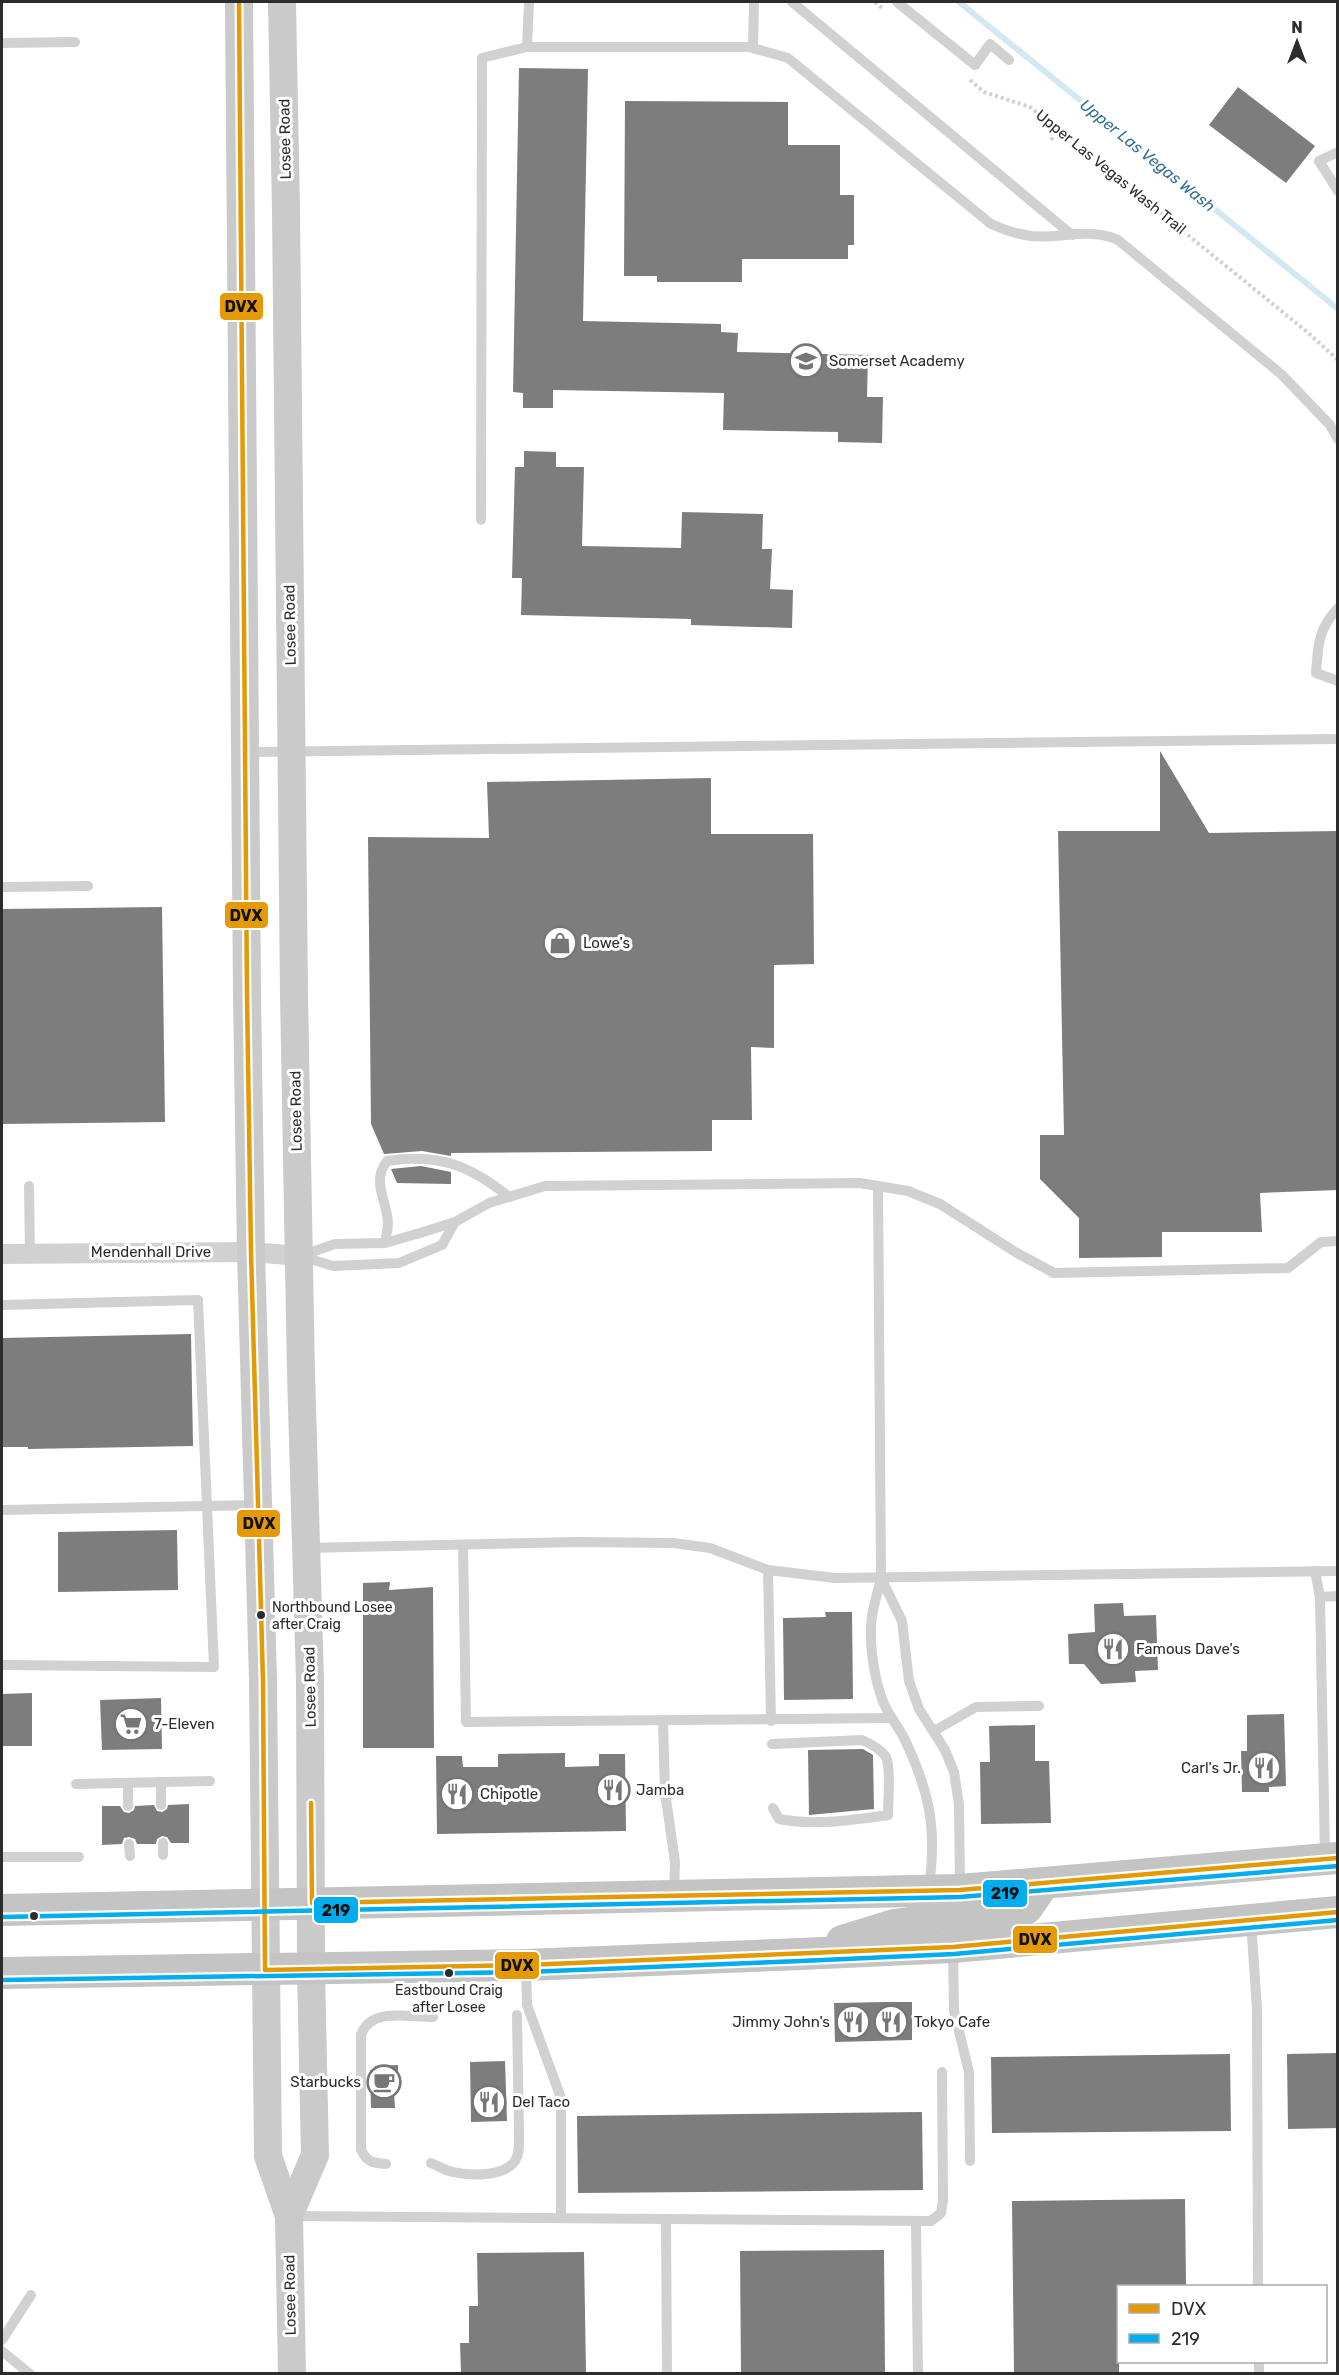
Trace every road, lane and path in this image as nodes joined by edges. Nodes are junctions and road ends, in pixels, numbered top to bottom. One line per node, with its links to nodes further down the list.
1 (239, 2): 10 (main road, Losee Road)
2 (263, 2): 15 (main road)
3 (282, 2): 15 (main road, Losee Road)
4 (529, 2): 13 (lane)
5 (754, 2): 14 (lane)
6 (792, 2): 23 (lane)
7 (875, 2): 9 (path)
8 (897, 2): 16 (lane)
9 (886, 11)
10 (240, 41): 22 (main road); 30 (main road, Losee Road)
11 (75, 42): 12 (lane)
12 (2, 43)
13 (527, 47): 14 (lane); 26 (lane)
14 (753, 48): 23 (lane)
15 (283, 53): 22 (main road, Losee Road)
16 (1009, 60)
17 (966, 77): 18 (path, Upper Las Vegas Wash Trail)
18 (1058, 129): 19 (path); 24 (path, Upper Las Vegas Wash Trail)
19 (1051, 140)
20 (1338, 152): 21 (lane)
21 (1338, 191)
22 (286, 211): 31 (main road, Losee Road)
23 (1072, 235): 25 (lane)
24 (1338, 360)
25 (1338, 439)
26 (481, 520)
27 (1338, 608): 28 (lane)
28 (1338, 681)
29 (1338, 739): 31 (lane)
30 (244, 752): 31 (lane); 40 (main road, Losee Road)
31 (291, 752): 43 (main road, Losee Road)
32 (88, 886): 33 (lane)
33 (2, 887)
34 (29, 1186): 41 (lane)
35 (878, 1186): 36 (lane); 38 (lane); 53 (lane)
36 (509, 1197): 37 (lane); 39 (lane)
37 (455, 1222): 39 (lane); 43 (lane)
38 (1338, 1241)
39 (385, 1243): 43 (lane)
40 (251, 1252): 41 (street, Mendenhall Drive); 43 (street, Mendenhall Drive); 46 (main road, Losee Road)
41 (30, 1253): 42 (street, Mendenhall Drive)
42 (2, 1254)
43 (300, 1256): 49 (main road, Losee Road)
44 (2, 1305): 45 (lane)
45 (207, 1504): 46 (lane); 47 (lane); 56 (lane)
46 (258, 1505): 78 (main road, Losee Road)
47 (2, 1510)
48 (463, 1545): 49 (lane); 50 (lane); 59 (lane)
49 (306, 1548): 77 (main road, Losee Road)
50 (768, 1570): 53 (lane); 60 (lane)
51 (1315, 1571): 52 (lane); 53 (lane); 54 (lane)
52 (1338, 1571)
53 (881, 1578): 58 (lane); 61 (lane)
54 (1320, 1596): 55 (lane); 72 (lane)
55 (1338, 1596)
56 (2, 1665)
57 (1039, 1706): 61 (lane)
58 (892, 1718): 60 (lane); 74 (lane)
59 (663, 1721): 60 (lane); 76 (lane)
60 (771, 1721)
61 (934, 1731): 75 (lane)
62 (771, 1744): 69 (lane)
63 (210, 1781): 64 (lane)
64 (161, 1782): 65 (lane); 67 (lane)
65 (128, 1783): 66 (lane); 68 (lane)
66 (76, 1784)
67 (162, 1805)
68 (128, 1806)
69 (773, 1808)
70 (2, 1857): 71 (lane)
71 (79, 1857)
72 (1331, 1858): 73 (main road)
73 (1044, 1883): 75 (main road); 82 (main road)
74 (928, 1890): 75 (main road); 76 (main road)
75 (960, 1890): 83 (main road)
76 (674, 1895): 77 (main road)
77 (312, 1903): 78 (main road); 86 (main road, Losee Road)
78 (265, 1905): 79 (main road); 85 (main road, Losee Road)
79 (2, 1910)
80 (1338, 1912): 81 (main road)
81 (1251, 1920): 82 (main road); 98 (lane)
82 (953, 1947): 83 (main road); 91 (lane)
83 (801, 1954): 84 (main road)
84 (526, 1965): 86 (main road); 95 (lane)
85 (265, 1970): 86 (main road); 87 (main road); 94 (main road, Losee Road)
86 (311, 1970): 94 (main road, Losee Road)
87 (2, 1973)
88 (517, 2014): 92 (lane)
89 (433, 2017): 93 (lane)
90 (942, 2072): 97 (lane)
91 (969, 2161)
92 (431, 2163)
93 (386, 2164)
94 (289, 2216): 95 (lane); 103 (main road, Losee Road)
95 (561, 2218): 96 (lane)
96 (666, 2219): 97 (lane); 104 (lane)
97 (916, 2221): 105 (lane)
98 (1258, 2285)
99 (31, 2295): 100 (lane)
100 (2, 2340)
101 (2, 2351): 102 (lane)
102 (30, 2373)
103 (292, 2373)
104 (667, 2373)
105 (918, 2373)

